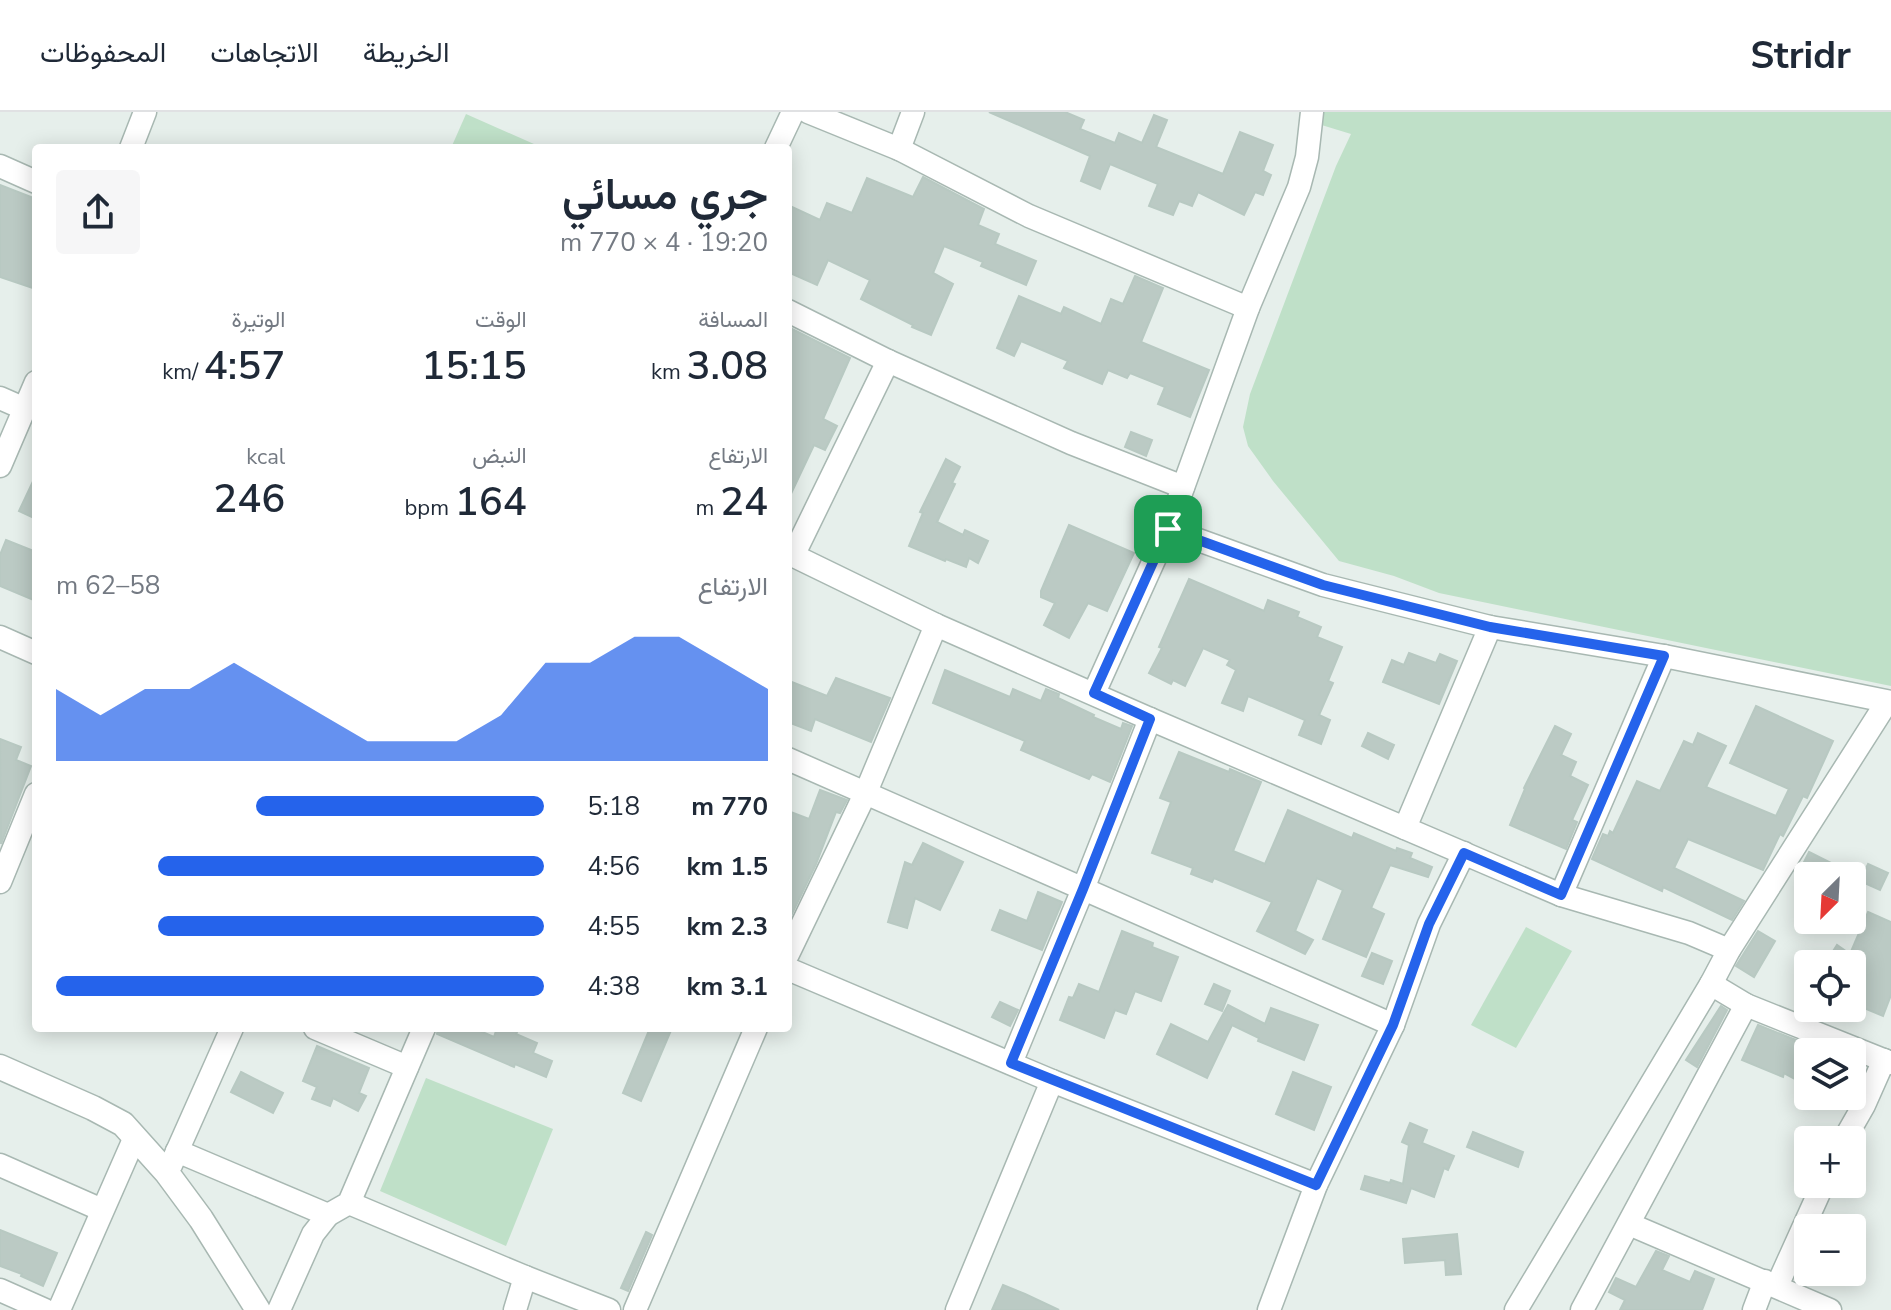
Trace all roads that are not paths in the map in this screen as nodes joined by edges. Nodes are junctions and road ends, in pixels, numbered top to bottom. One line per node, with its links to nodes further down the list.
1 (145, 112): 6 (street)
2 (793, 112): 7 (street)
3 (808, 112): 8 (street)
4 (913, 112): 8 (street)
5 (1312, 112): 11 (street)
6 (133, 144)
7 (778, 144)
8 (899, 149): 11 (street)
9 (0, 166): 10 (street)
10 (32, 180)
11 (1248, 308): 18 (street)
12 (792, 313): 13 (street)
13 (888, 361): 18 (street); 20 (street)
14 (32, 392): 16 (street)
15 (0, 398): 16 (street)
16 (25, 409): 17 (street)
17 (0, 466)
18 (1183, 487): 19 (street)
19 (1168, 529): 23 (street); 27 (street)
20 (792, 552)
21 (792, 554): 22 (street)
22 (936, 625): 27 (street); 31 (street)
23 (1490, 627): 26 (street); 33 (street)
24 (0, 637): 25 (street)
25 (32, 651)
26 (1664, 656): 28 (street); 38 (street)
27 (1094, 693): 29 (street)
28 (1889, 702): 40 (street)
29 (1150, 719): 33 (street); 37 (street)
30 (792, 761): 31 (street)
31 (866, 792): 37 (street); 39 (street)
32 (32, 801): 34 (street)
33 (1405, 828): 35 (street)
34 (8, 842): 36 (street)
35 (1464, 853): 38 (street); 44 (street)
36 (0, 882)
37 (1083, 889): 44 (street); 50 (street)
38 (1561, 895): 40 (street)
39 (792, 946)
40 (1729, 950): 42 (street)
41 (792, 971): 50 (street)
42 (1711, 984): 43 (street); 76 (street)
43 (1746, 1005): 49 (street); 63 (street)
44 (1393, 1025): 58 (street)
45 (230, 1032): 56 (street)
46 (324, 1032): 52 (street)
47 (422, 1032): 52 (street)
48 (754, 1032): 73 (street)
49 (1887, 1062): 54 (street)
50 (1011, 1063): 53 (street)
51 (0, 1067): 55 (street)
52 (407, 1067): 60 (street)
53 (1052, 1081): 58 (street); 74 (street)
54 (1852, 1126)
55 (135, 1137): 56 (street); 61 (street)
56 (172, 1162): 62 (street); 67 (street)
57 (0, 1165): 61 (street)
58 (1316, 1185): 75 (street)
59 (1816, 1198): 65 (street)
60 (349, 1203): 62 (street); 64 (street)
61 (102, 1210): 69 (street)
62 (328, 1215): 70 (street)
63 (1629, 1224): 65 (street); 77 (street)
64 (525, 1277): 71 (street); 72 (street)
65 (1771, 1284): 78 (street); 79 (street)
66 (0, 1290): 68 (street)
67 (255, 1306): 70 (street)
68 (45, 1310)
69 (59, 1310)
70 (277, 1310)
71 (515, 1310)
72 (609, 1310)
73 (635, 1310)
74 (957, 1310)
75 (1269, 1310)
76 (1516, 1310)
77 (1582, 1310)
78 (1754, 1310)
79 (1830, 1310)

